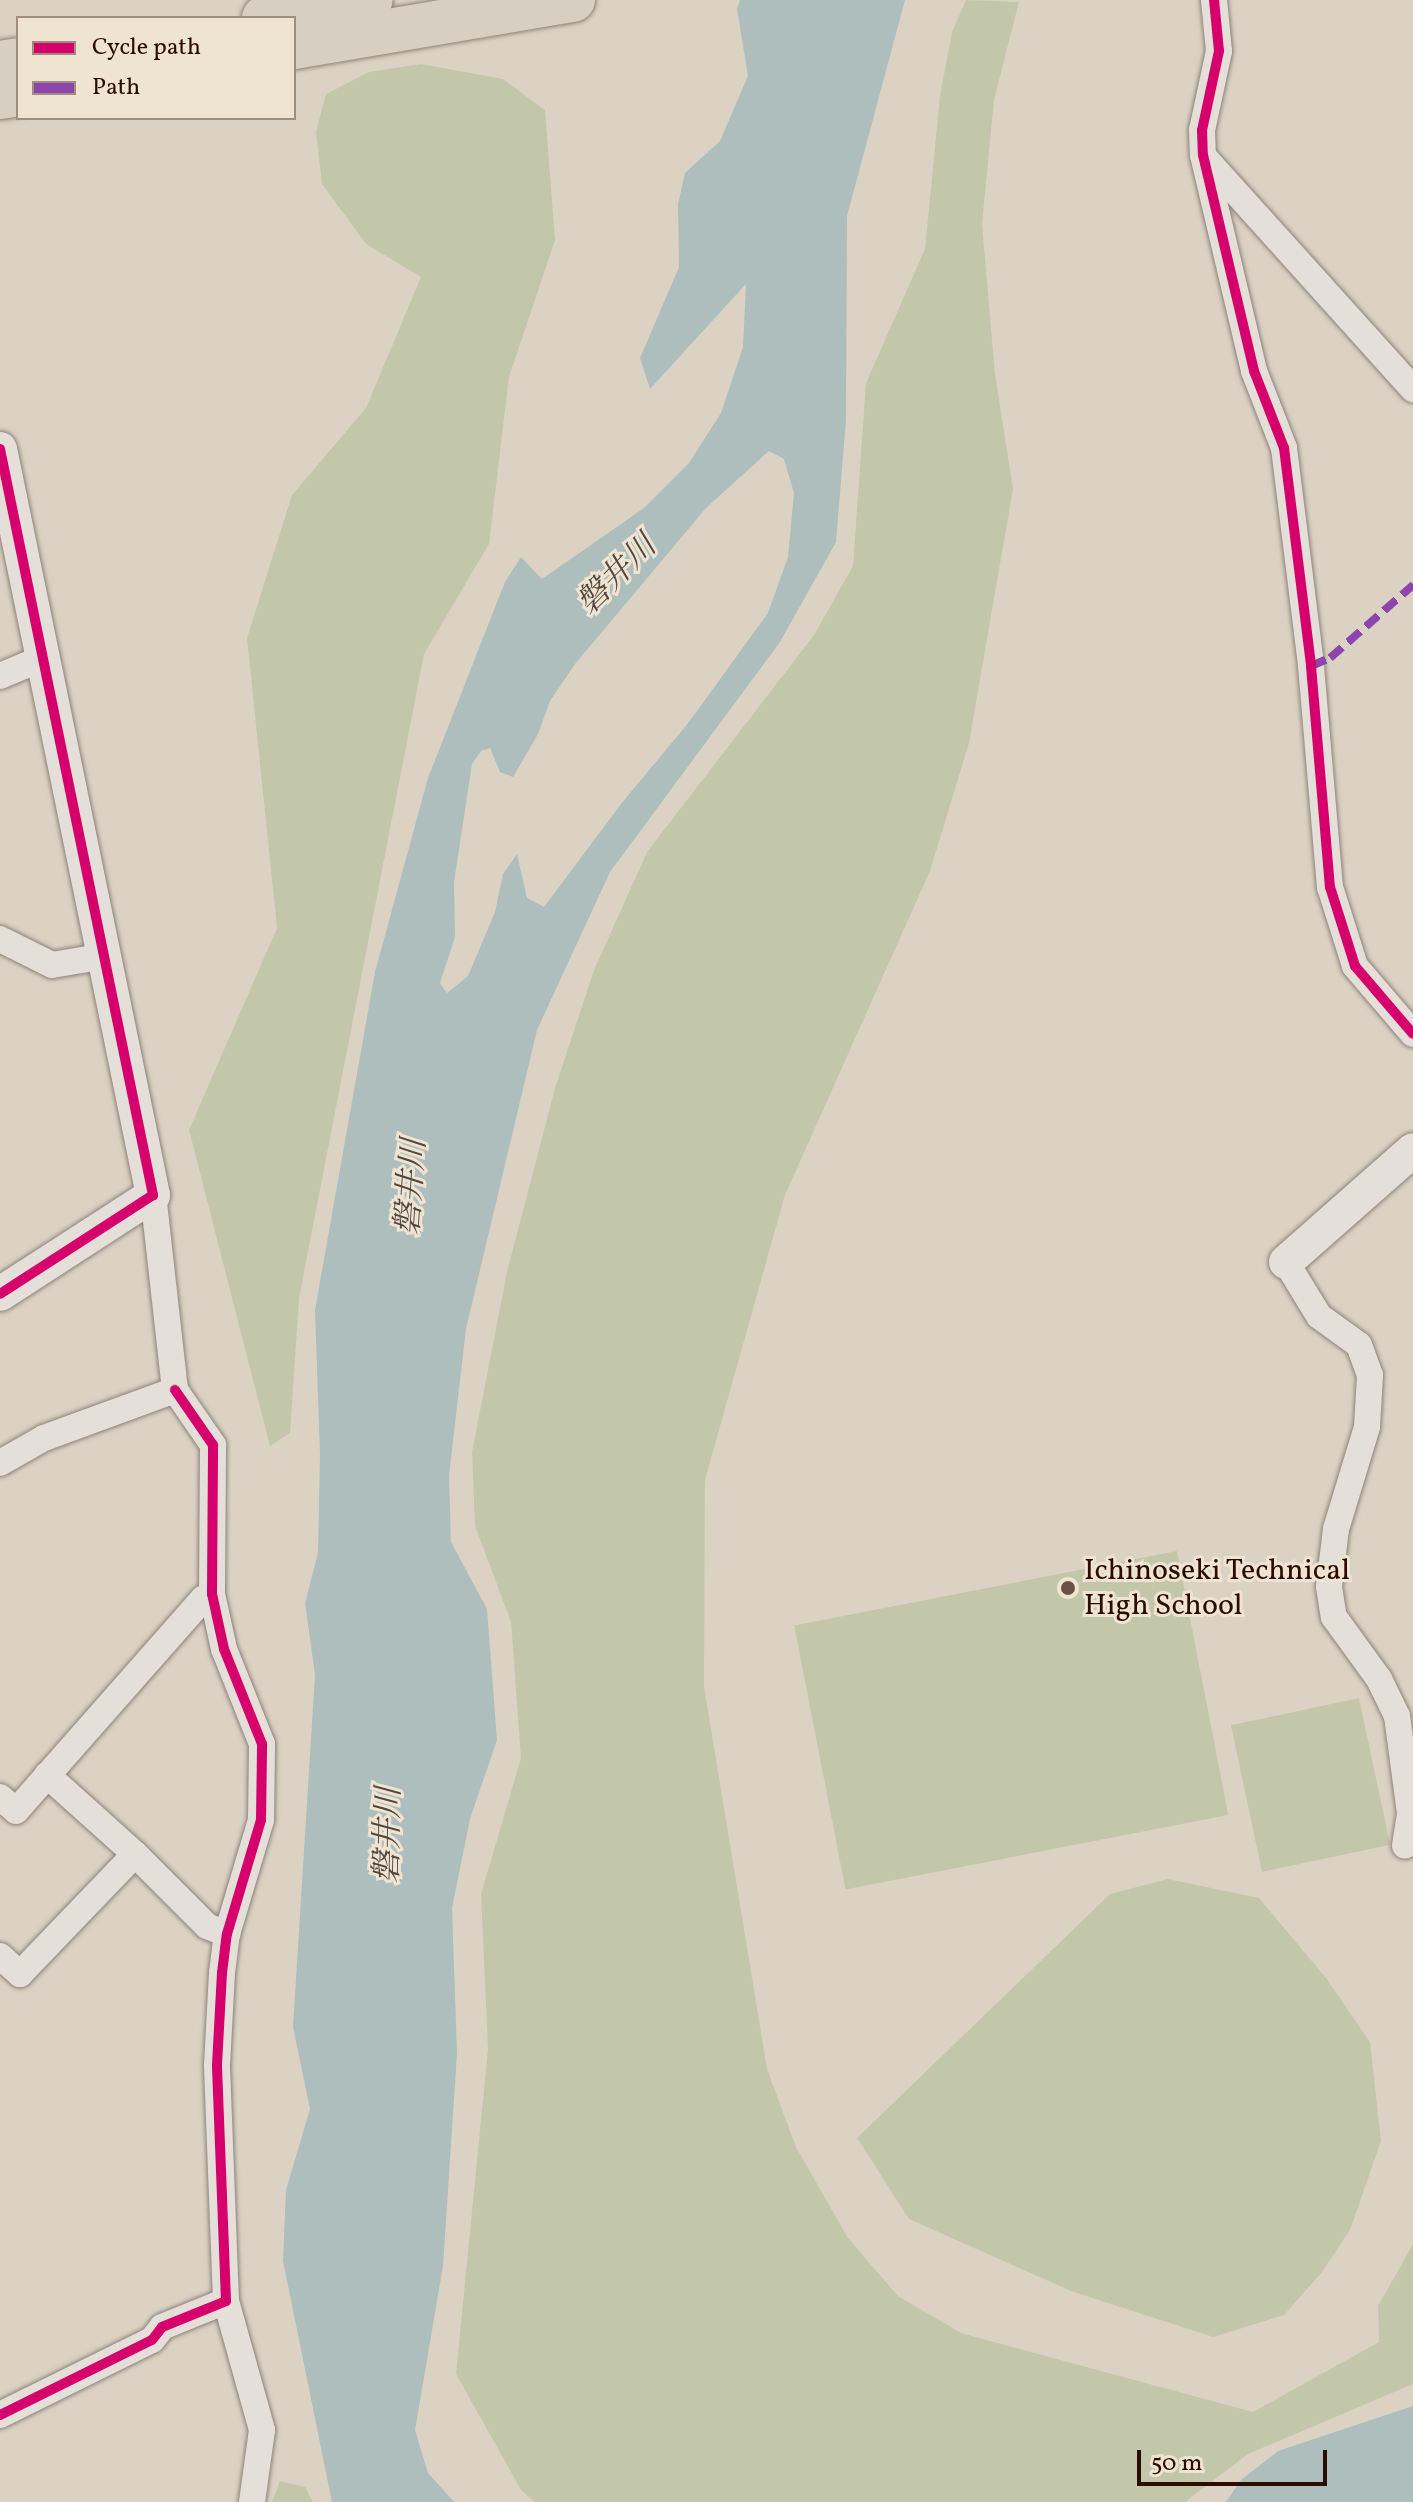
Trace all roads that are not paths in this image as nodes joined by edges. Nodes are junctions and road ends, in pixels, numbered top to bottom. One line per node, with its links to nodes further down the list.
1 (370, 0): 4 (highway)
2 (573, 0): 5 (highway)
3 (1214, 0): 6 (street)
4 (276, 16)
5 (296, 47)
6 (1203, 155): 7 (street); 13 (street)
7 (1413, 389)
8 (0, 449): 9 (street)
9 (43, 658): 10 (street); 12 (street)
10 (0, 676)
11 (0, 939): 12 (street)
12 (106, 956): 15 (street)
13 (1413, 1034)
14 (1413, 1150): 16 (street)
15 (153, 1195): 17 (street); 18 (street)
16 (1286, 1262): 23 (street)
17 (0, 1294)
18 (175, 1390): 19 (street); 20 (street)
19 (0, 1463)
20 (212, 1594): 21 (street); 25 (street)
21 (47, 1775): 22 (street); 24 (street)
22 (0, 1797)
23 (1405, 1846)
24 (135, 1854): 25 (street); 26 (street)
25 (227, 1934): 27 (street)
26 (0, 1956)
27 (226, 2301): 28 (street); 29 (street)
28 (0, 2415)
29 (252, 2502)

